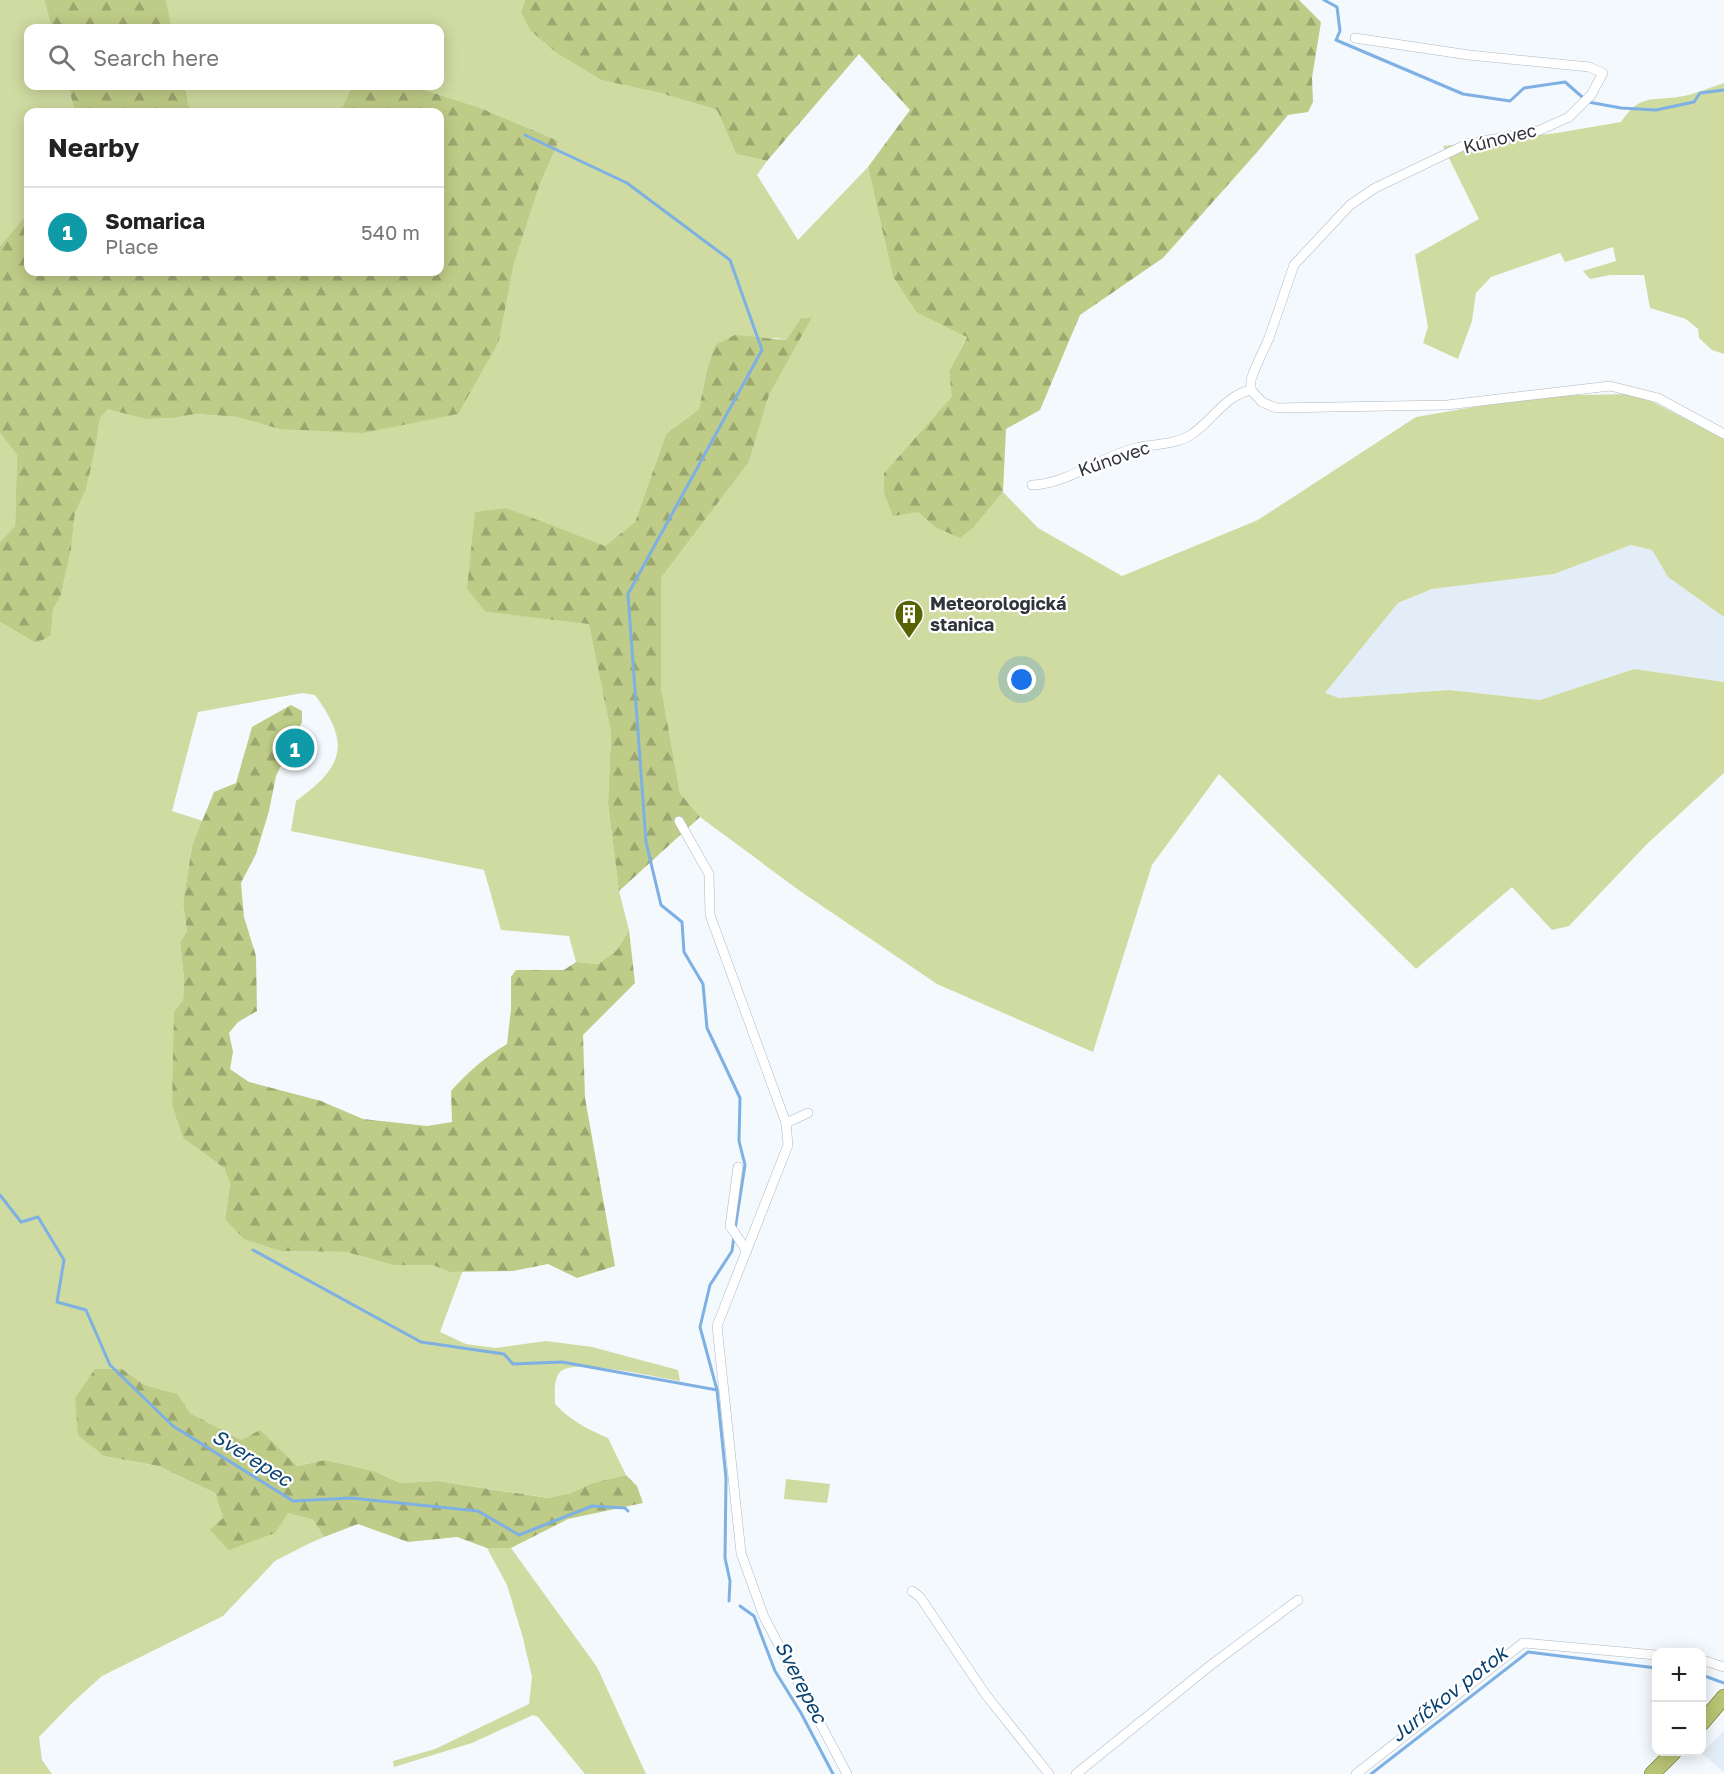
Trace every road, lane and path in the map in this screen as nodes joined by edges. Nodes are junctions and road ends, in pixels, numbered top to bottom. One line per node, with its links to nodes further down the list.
1 (1355, 38): 2 (street, Kúnovec)
2 (1251, 390): 3 (street); 4 (street, Kúnovec)
3 (1724, 434)
4 (1032, 485)
5 (679, 821): 7 (street)
6 (808, 1113): 7 (street)
7 (786, 1123): 9 (street)
8 (738, 1167): 9 (street)
9 (747, 1251): 18 (street)
10 (912, 1591): 19 (street)
11 (1298, 1600): 20 (street)
12 (1652, 1655): 21 (street)
13 (1706, 1662): 14 (street)
14 (1724, 1667)
15 (1723, 1698): 16 (main road)
16 (1706, 1717)
17 (1670, 1756): 22 (main road)
18 (847, 1774)
19 (1049, 1774)
20 (1076, 1774)
21 (1356, 1774)
22 (1652, 1774)

